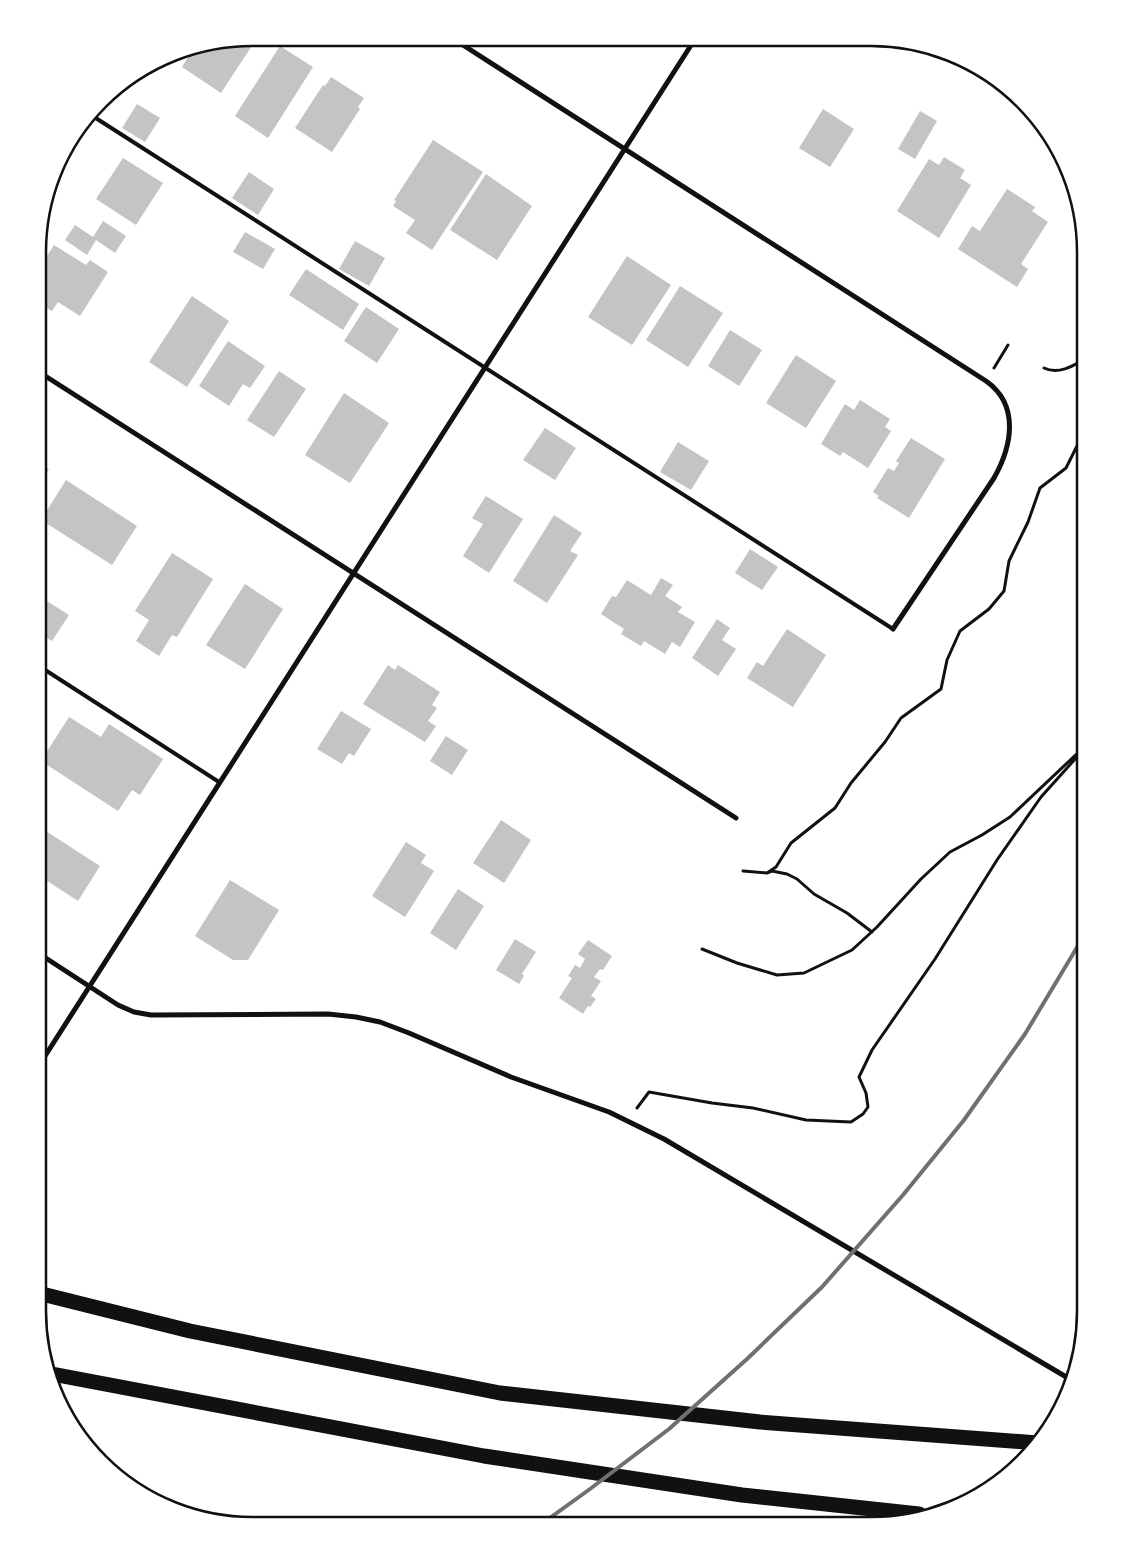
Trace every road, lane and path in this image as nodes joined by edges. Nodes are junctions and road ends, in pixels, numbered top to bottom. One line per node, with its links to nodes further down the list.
1 (464, 46): 4 (street)
2 (691, 46): 4 (street)
3 (95, 119): 7 (lane)
4 (625, 149): 7 (street); 10 (street)
5 (1008, 345): 10 (path)
6 (1077, 363): 8 (path)
7 (484, 368): 12 (street); 13 (lane)
8 (1044, 368)
9 (46, 376): 12 (street)
10 (986, 380): 13 (street)
11 (1077, 446): 20 (path)
12 (354, 573): 17 (street); 18 (street)
13 (894, 629)
14 (46, 671): 17 (lane)
15 (1077, 754): 21 (path)
16 (1077, 756): 26 (path)
17 (219, 782): 24 (street)
18 (736, 818)
19 (743, 871): 20 (path)
20 (767, 873): 21 (path)
21 (872, 932): 22 (path)
22 (702, 949)
23 (46, 958): 24 (street)
24 (90, 986): 25 (street); 26 (street)
25 (46, 1055)
26 (628, 1120): 29 (street)
27 (46, 1295): 30 (highway)
28 (56, 1375): 31 (highway)
29 (1066, 1377)
30 (1029, 1442)
31 (910, 1513)

